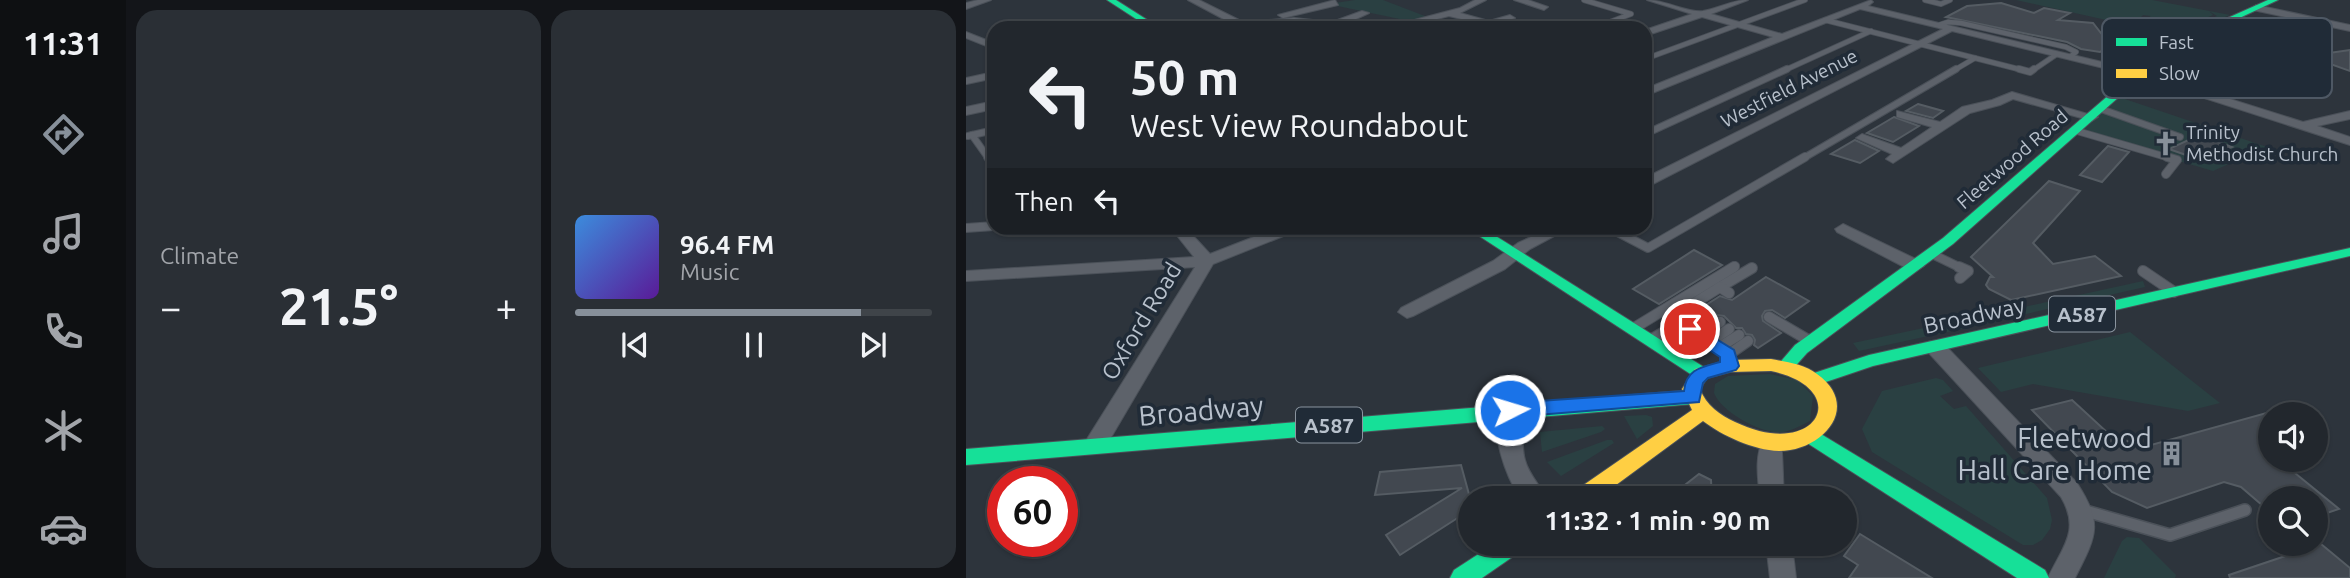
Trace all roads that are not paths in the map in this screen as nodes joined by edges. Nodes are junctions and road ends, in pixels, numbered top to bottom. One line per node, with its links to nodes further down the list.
1 (987, 0): 16 (street)
2 (1111, 0): 28 (street)
3 (1192, 0): 29 (street)
4 (1482, 0): 20 (street)
5 (1518, 0): 6 (street)
6 (1553, 0)
7 (1584, 0): 36 (lane)
8 (1651, 0): 21 (street)
9 (1744, 0): 21 (street)
10 (1805, 0): 38 (lane)
11 (1874, 0): 17 (street)
12 (1924, 0): 13 (lane)
13 (1950, 0)
14 (2274, 0): 18 (street, Fleetwood Road)
15 (1335, 3): 22 (street)
16 (966, 6)
17 (1859, 6): 27 (street); 39 (street)
18 (2256, 8): 24 (street, Fleetwood Road); 25 (street)
19 (1365, 13): 32 (street)
20 (1449, 13): 33 (street); 34 (street)
21 (1701, 14): 38 (street); 41 (street)
22 (1300, 17): 26 (street); 30 (street); 31 (street)
23 (1510, 18): 35 (street)
24 (2234, 18)
25 (2303, 18)
26 (1266, 19)
27 (1825, 20): 42 (lane); 44 (street)
28 (1145, 21)
29 (1234, 21)
30 (1271, 21)
31 (1316, 21)
32 (1351, 21)
33 (1417, 21)
34 (1473, 21)
35 (1502, 21)
36 (1614, 21)
37 (2332, 24): 40 (street)
38 (1738, 25): 44 (street); 48 (lane)
39 (1946, 27): 46 (street, Westfield Avenue); 47 (street); 49 (lane)
40 (2350, 28)
41 (1652, 31)
42 (1871, 32): 46 (lane); 64 (lane)
43 (966, 35): 45 (street)
44 (1783, 37): 54 (street)
45 (987, 43)
46 (1921, 44): 50 (lane); 73 (street, Westfield Avenue)
47 (2057, 54): 49 (street); 50 (lane)
48 (1652, 56)
49 (2070, 57): 51 (street)
50 (1975, 58): 81 (lane)
51 (2102, 65)
52 (987, 76): 53 (lane)
53 (966, 81)
54 (1652, 90)
55 (2114, 98): 59 (street, Fleetwood Road)
56 (2215, 98): 63 (street)
57 (987, 106): 58 (street)
58 (966, 111)
59 (2097, 113): 62 (street); 65 (street, Fleetwood Road); 68 (lane)
60 (1901, 114): 62 (street)
61 (2350, 115): 63 (street)
62 (1941, 126): 69 (street)
63 (2302, 126): 70 (street)
64 (1652, 131)
65 (2077, 131): 72 (lane); 84 (street, Fleetwood Road)
66 (987, 132): 67 (lane)
67 (969, 136): 71 (lane)
68 (2180, 137)
69 (1862, 138)
70 (2350, 141)
71 (987, 158)
72 (2166, 174)
73 (1652, 180)
74 (987, 226): 75 (lane)
75 (966, 228)
76 (1843, 229): 87 (street)
77 (1184, 235): 85 (street, Oxford Road)
78 (1272, 235): 85 (street)
79 (1485, 235): 83 (street)
80 (1548, 235): 83 (street)
81 (1623, 235)
82 (2350, 252): 92 (street, Broadway / A587)
83 (1515, 253): 94 (street); 98 (street)
84 (1932, 254): 87 (street, Fleetwood Road); 91 (lane)
85 (1207, 261): 90 (street); 114 (street, Oxford Road)
86 (1735, 265): 98 (lane)
87 (1916, 267): 102 (street, Fleetwood Road)
88 (1752, 268): 97 (lane)
89 (2143, 271): 92 (lane)
90 (966, 276)
91 (1960, 278)
92 (2175, 293): 104 (street, Broadway / A587)
93 (1701, 310): 97 (lane)
94 (1408, 312)
95 (1710, 316): 97 (lane)
96 (1772, 322): 102 (lane)
97 (1686, 326): 99 (lane); 100 (lane)
98 (1634, 328): 100 (street)
99 (1700, 335): 103 (lane); 103 (lane)
100 (1652, 340): 107 (street)
101 (1748, 341): 105 (lane)
102 (1812, 342): 106 (street, Fleetwood Road)
103 (1714, 345): 105 (lane)
104 (1935, 347): 108 (street, Broadway / A587); 119 (street)
105 (1729, 360): 106 (street); 107 (street)
106 (1785, 367): 108 (street)
107 (1702, 373): 109 (street)
108 (1814, 380): 112 (street)
109 (1693, 397): 110 (street, Broadway / A587); 111 (street)
110 (1510, 410): 114 (street, Broadway / A587); 116 (street)
111 (1704, 411): 113 (street); 117 (street)
112 (1811, 436): 113 (street); 125 (street)
113 (1772, 444): 118 (street)
114 (1095, 445): 115 (street, Broadway / A587)
115 (966, 457)
116 (1526, 486)
117 (1598, 486)
118 (1771, 486)
119 (2081, 509): 120 (lane); 126 (street)
120 (2245, 510)
121 (1495, 556): 123 (street)
122 (1780, 556): 124 (street)
123 (1462, 578)
124 (1783, 578)
125 (2037, 578)
126 (2061, 578)

